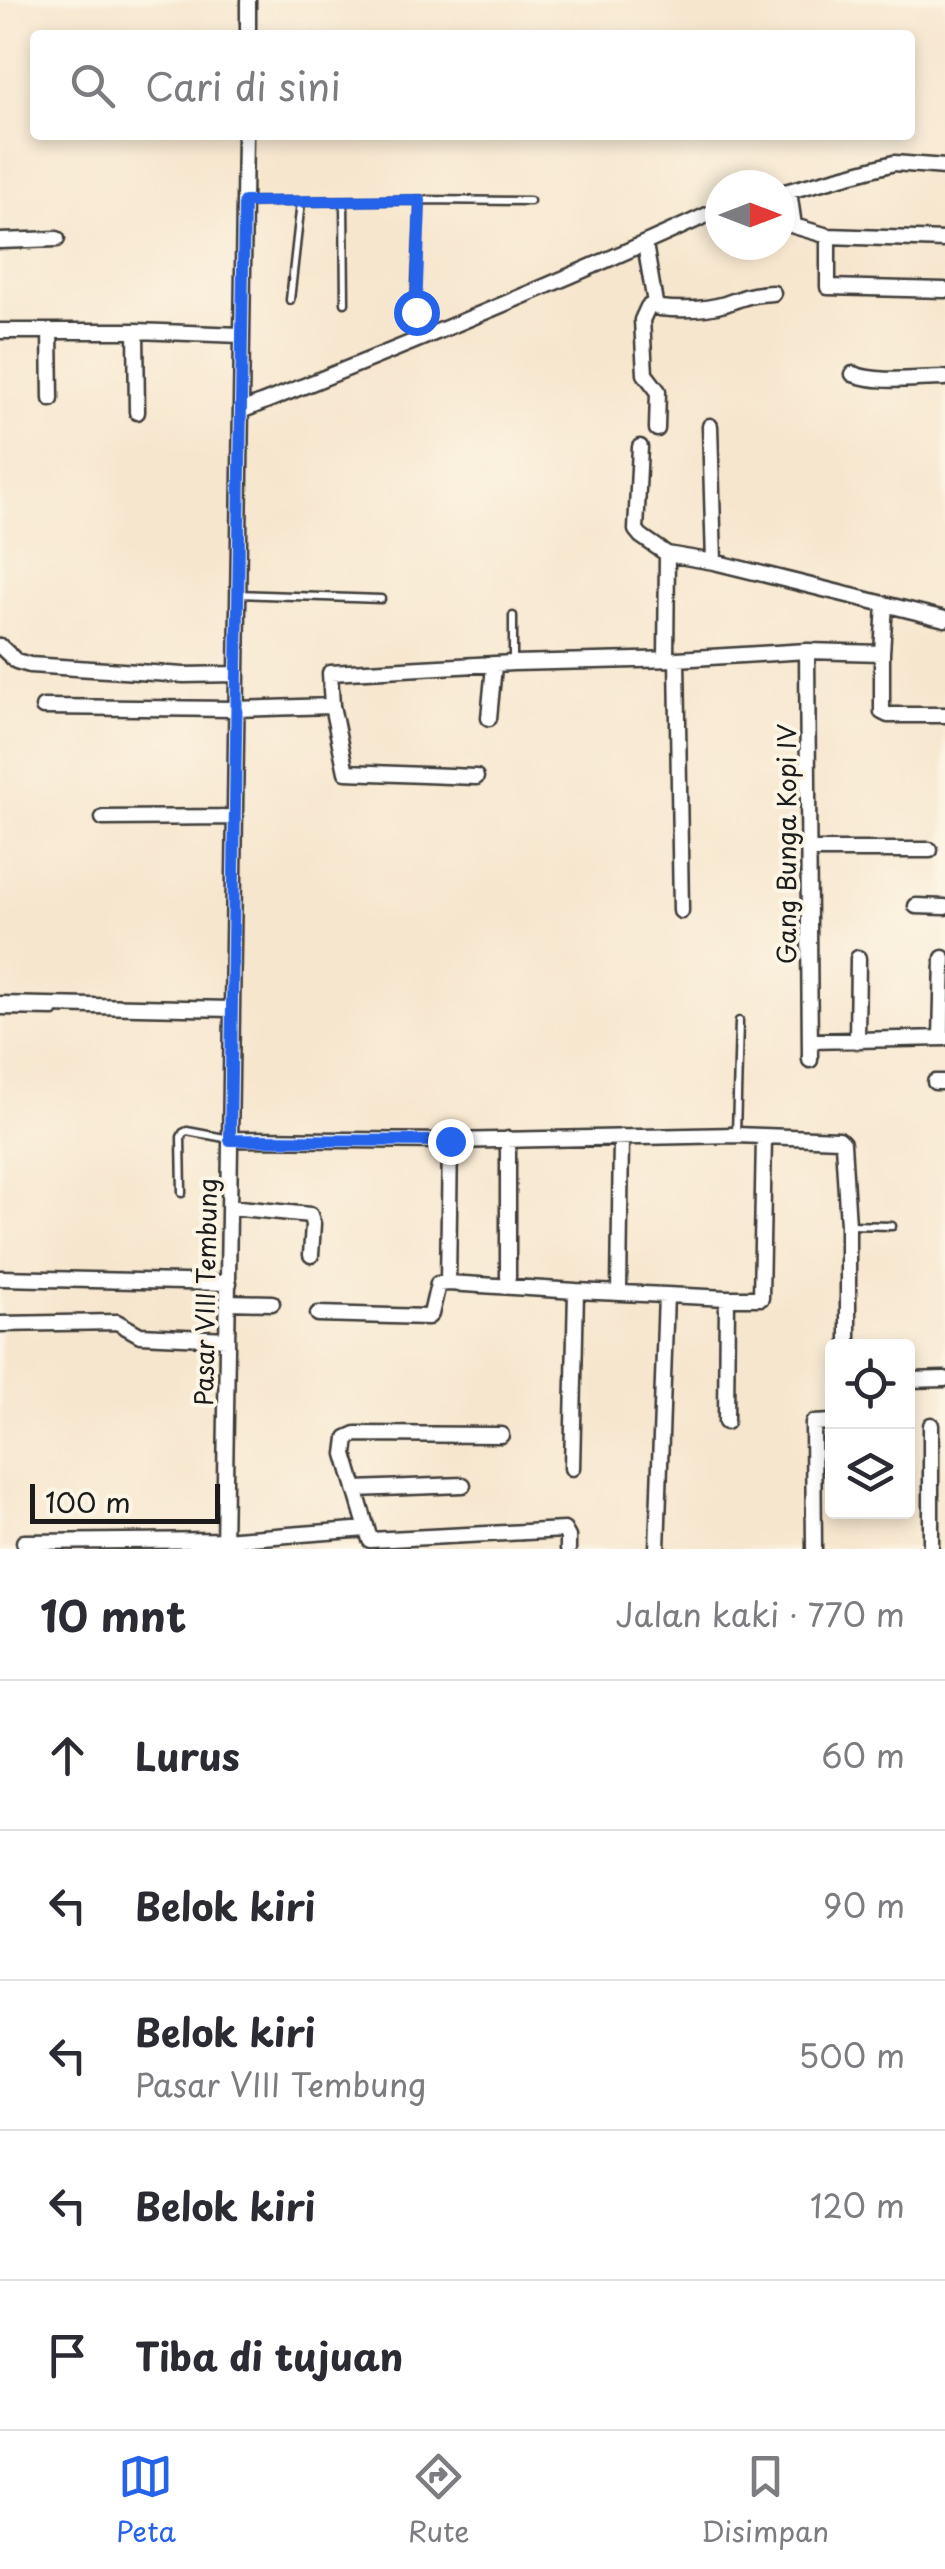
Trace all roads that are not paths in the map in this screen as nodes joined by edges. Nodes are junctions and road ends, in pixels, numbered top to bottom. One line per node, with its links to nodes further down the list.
1 (248, 0): 2 (street)
2 (248, 30)
3 (245, 140): 7 (street, Pasar VIII Tembung)
4 (945, 167): 5 (street)
5 (795, 189)
6 (420, 200): 9 (lane); 10 (lane); 23 (lane)
7 (244, 202): 8 (lane); 27 (street, Pasar VIII Tembung)
8 (300, 202): 9 (lane); 20 (lane)
9 (344, 202): 21 (lane)
10 (530, 202)
11 (705, 216): 17 (street)
12 (795, 227): 13 (street)
13 (828, 236): 15 (street); 18 (street)
14 (57, 240): 16 (street)
15 (945, 240)
16 (0, 241)
17 (645, 244): 22 (street); 31 (street)
18 (945, 290)
19 (773, 293): 22 (street)
20 (290, 300)
21 (345, 303)
22 (654, 303): 34 (street)
23 (416, 312)
24 (136, 330): 26 (street); 27 (street); 32 (street)
25 (0, 331): 26 (street)
26 (50, 331): 30 (street)
27 (241, 334): 31 (street, Pasar VIII Tembung)
28 (853, 374): 29 (street)
29 (945, 378)
30 (51, 399)
31 (241, 407): 38 (street, Pasar VIII Tembung)
32 (137, 412)
33 (710, 426): 37 (street)
34 (656, 429)
35 (640, 447): 36 (street)
36 (667, 554): 37 (street); 46 (street)
37 (714, 562): 40 (street)
38 (237, 594): 39 (lane); 49 (street, Pasar VIII Tembung)
39 (381, 598)
40 (885, 604): 42 (street); 45 (street)
41 (513, 616): 47 (lane)
42 (945, 619)
43 (0, 646): 49 (street)
44 (807, 651): 45 (street); 46 (street); 58 (street, Gang Bunga Kopi IV)
45 (882, 653): 53 (street)
46 (671, 659): 47 (street); 62 (street)
47 (513, 664): 48 (street)
48 (494, 666): 50 (street); 54 (street)
49 (236, 674): 52 (street, Pasar VIII Tembung)
50 (332, 706): 52 (street); 55 (street)
51 (42, 707): 52 (street)
52 (236, 709): 57 (street, Pasar VIII Tembung)
53 (945, 715)
54 (489, 718)
55 (476, 777)
56 (103, 818): 57 (street)
57 (234, 818): 66 (street, Pasar VIII Tembung)
58 (808, 850): 59 (street); 69 (street, Gang Bunga Kopi IV)
59 (930, 850)
60 (916, 906): 61 (street)
61 (945, 907)
62 (681, 911)
63 (858, 958): 70 (street)
64 (943, 958): 68 (street)
65 (0, 1008): 66 (street)
66 (231, 1012): 76 (street, Pasar VIII Tembung)
67 (739, 1022): 72 (lane)
68 (943, 1038): 70 (street)
69 (810, 1040): 70 (street); 71 (street, Gang Bunga Kopi IV)
70 (857, 1041)
71 (810, 1060)
72 (736, 1136): 73 (street); 74 (street)
73 (621, 1137): 75 (street); 88 (street)
74 (764, 1137): 80 (street); 90 (street)
75 (508, 1139): 77 (street); 83 (street)
76 (230, 1140): 77 (street); 78 (lane); 79 (street, Pasar VIII Tembung)
77 (450, 1141): 86 (street)
78 (182, 1193)
79 (230, 1207): 82 (street); 85 (street, Pasar VIII Tembung)
80 (848, 1226): 81 (lane); 96 (street)
81 (892, 1226)
82 (311, 1255)
83 (508, 1277)
84 (0, 1278): 85 (street)
85 (228, 1283): 91 (street, Pasar VIII Tembung)
86 (448, 1283): 87 (street); 93 (street)
87 (576, 1291): 88 (street); 103 (street)
88 (619, 1292): 89 (street)
89 (666, 1295): 90 (street); 110 (street)
90 (727, 1298): 99 (street)
91 (227, 1302): 92 (street); 95 (street, Pasar VIII Tembung)
92 (272, 1303)
93 (318, 1314)
94 (0, 1324): 95 (street)
95 (227, 1339): 108 (street, Pasar VIII Tembung)
96 (848, 1339)
97 (945, 1379): 98 (street)
98 (915, 1380)
99 (726, 1422)
100 (825, 1422): 111 (street)
101 (932, 1425): 112 (street)
102 (501, 1435): 105 (street)
103 (572, 1468)
104 (464, 1486): 105 (street)
105 (355, 1489): 106 (street)
106 (370, 1539): 108 (street); 109 (street)
107 (24, 1542): 108 (street)
108 (224, 1544)
109 (568, 1549)
110 (657, 1549)
111 (814, 1549)
112 (931, 1549)

